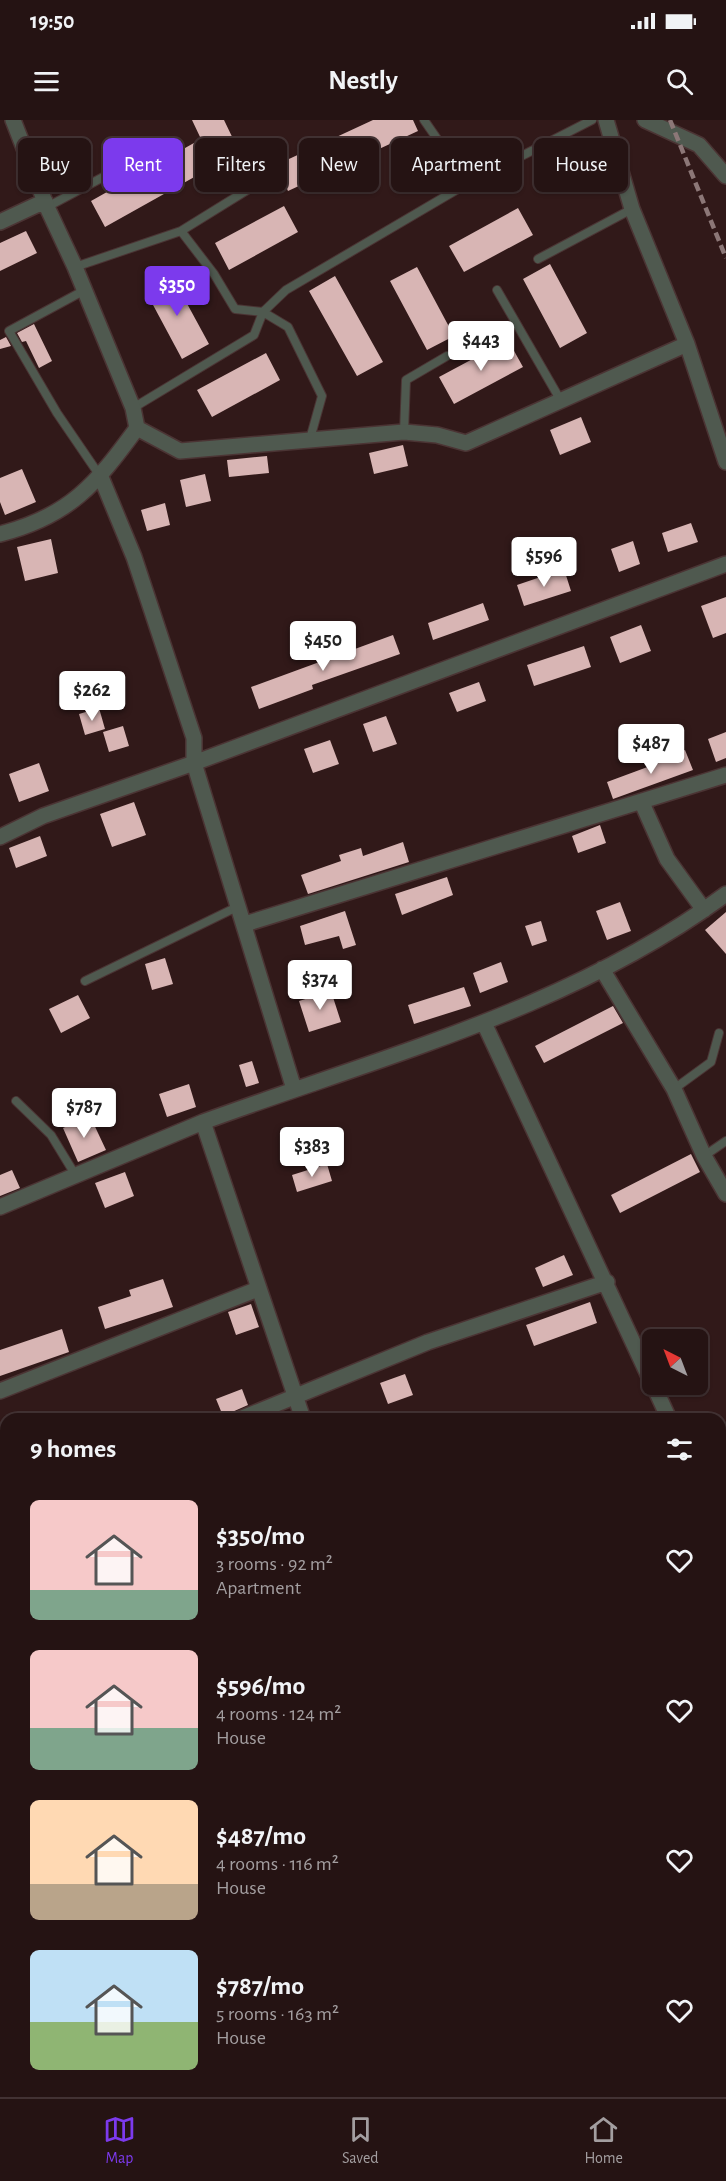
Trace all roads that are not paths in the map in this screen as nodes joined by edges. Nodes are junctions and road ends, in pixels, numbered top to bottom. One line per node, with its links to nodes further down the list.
1 (424, 120): 6 (lane)
2 (592, 120): 7 (lane)
3 (606, 120): 13 (street)
4 (645, 120): 8 (street)
5 (18, 122): 12 (street)
6 (434, 138)
7 (522, 156)
8 (726, 176)
9 (103, 177): 12 (lane)
10 (244, 192): 15 (lane)
11 (453, 192): 20 (lane)
12 (46, 204): 14 (street); 17 (street)
13 (632, 209): 16 (lane); 21 (street)
14 (0, 222)
15 (181, 231): 17 (lane); 20 (lane)
16 (538, 260)
17 (75, 267): 19 (street)
18 (497, 290): 23 (lane)
19 (83, 291): 24 (street); 29 (lane)
20 (263, 312): 24 (lane); 27 (lane)
21 (687, 344): 23 (street); 28 (street)
22 (447, 356): 26 (lane)
23 (561, 401): 26 (street)
24 (133, 408): 25 (street)
25 (137, 428): 27 (street); 29 (street)
26 (404, 432): 27 (street)
27 (310, 439)
28 (726, 462)
29 (101, 477): 30 (street); 32 (street)
30 (0, 534)
31 (726, 564): 32 (street)
32 (194, 763): 35 (street); 37 (street)
33 (726, 775): 34 (street)
34 (642, 803): 38 (street); 39 (street)
35 (0, 837)
36 (726, 894): 38 (street)
37 (239, 906): 39 (street); 41 (lane)
38 (704, 910): 40 (street)
39 (245, 924): 44 (street)
40 (602, 969): 42 (street); 45 (street)
41 (85, 981)
42 (484, 1023): 44 (street); 53 (street)
43 (719, 1034): 45 (lane)
44 (294, 1089): 47 (street)
45 (674, 1089): 49 (street)
46 (16, 1101): 50 (lane)
47 (203, 1122): 50 (street); 54 (street)
48 (726, 1141): 49 (lane)
49 (704, 1155): 51 (street)
50 (76, 1176): 52 (street)
51 (726, 1194)
52 (0, 1207)
53 (607, 1282): 55 (street); 58 (street)
54 (258, 1289): 56 (street); 58 (street)
55 (642, 1360)
56 (0, 1391)
57 (658, 1395): 61 (street)
58 (295, 1396): 59 (street); 60 (street)
59 (254, 1413)
60 (301, 1413)
61 (666, 1413)

